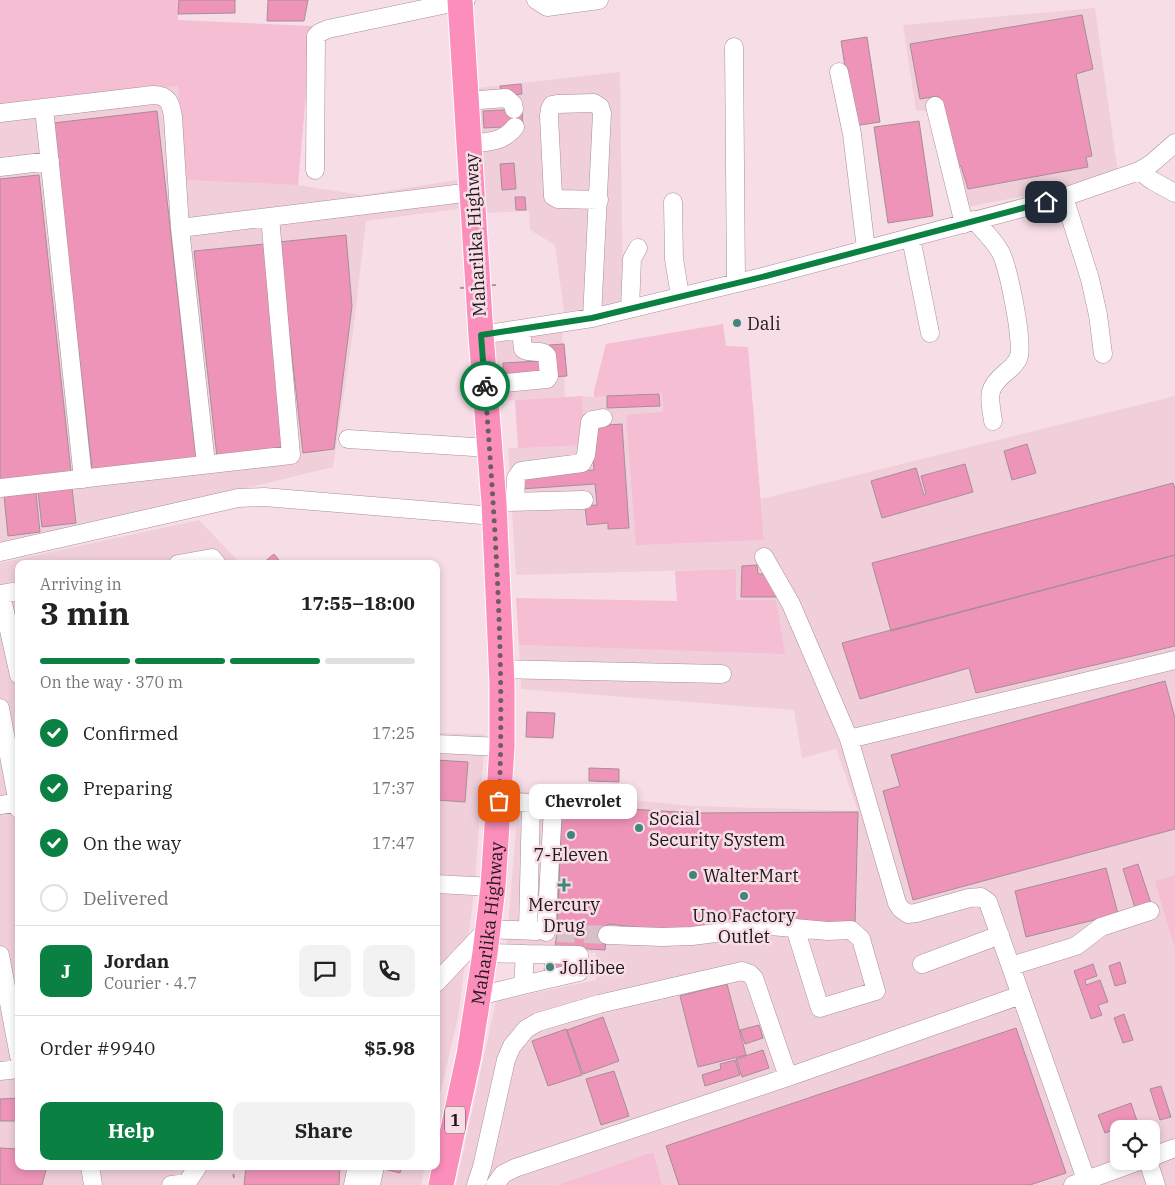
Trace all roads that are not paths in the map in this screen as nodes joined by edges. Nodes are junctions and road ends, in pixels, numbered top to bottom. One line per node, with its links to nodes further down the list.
1 (460, 0): 2 (street); 7 (highway, Maharlika Highway / 1); 15 (street)
2 (466, 0)
3 (536, 0): 4 (street)
4 (599, 0)
5 (734, 47): 29 (street)
6 (840, 72): 28 (street)
7 (467, 101): 11 (highway, Maharlika Highway / 1); 11 (street)
8 (935, 106): 24 (street)
9 (44, 108): 10 (street); 13 (street); 25 (street)
10 (0, 113)
11 (470, 144): 17 (highway, Maharlika Highway / 1)
12 (1171, 147): 16 (street)
13 (50, 161): 14 (street); 43 (street)
14 (0, 167)
15 (315, 170)
16 (1139, 171): 18 (street); 19 (street)
17 (472, 192): 23 (street); 35 (highway, Maharlika Highway / 1)
18 (1175, 193)
19 (1064, 197): 24 (street); 36 (street)
20 (599, 200): 20 (street); 32 (street)
21 (674, 202): 30 (street)
22 (728, 216): 29 (street)
23 (270, 217): 25 (street); 42 (street)
24 (969, 222): 26 (street); 39 (street)
25 (180, 228): 42 (street)
26 (911, 238): 28 (street); 34 (street)
27 (638, 248): 31 (street)
28 (866, 249): 29 (street)
29 (733, 284): 30 (street)
30 (680, 296): 31 (street)
31 (630, 309): 32 (street)
32 (592, 318): 33 (street)
33 (521, 330): 35 (street); 37 (street)
34 (930, 333)
35 (481, 335): 37 (highway, Maharlika Highway / 1)
36 (1103, 354)
37 (485, 385): 41 (highway, Maharlika Highway / 1)
38 (602, 418): 46 (street)
39 (993, 421)
40 (348, 439): 41 (street)
41 (489, 448): 46 (highway, Maharlika Highway / 1)
42 (206, 464): 43 (street)
43 (83, 479): 44 (street)
44 (0, 488)
45 (584, 500): 46 (street)
46 (501, 507): 47 (street); 54 (highway, Maharlika Highway / 1)
47 (0, 552)
48 (764, 557): 57 (street)
49 (201, 560): 50 (street)
50 (214, 560)
51 (15, 592): 52 (street)
52 (15, 657)
53 (1175, 660): 57 (street)
54 (501, 668): 55 (street); 59 (highway, Maharlika Highway / 1)
55 (722, 674)
56 (0, 708): 60 (street)
57 (849, 739): 71 (street)
58 (440, 744): 59 (street)
59 (502, 747): 61 (highway, Maharlika Highway / 1)
60 (15, 788)
61 (499, 801): 62 (street); 66 (highway, Maharlika Highway / 1)
62 (531, 802): 69 (street); 69 (street)
63 (15, 804): 64 (street)
64 (0, 806)
65 (440, 884): 66 (street)
66 (493, 887): 72 (highway, Maharlika Highway / 1)
67 (1150, 911): 76 (street)
68 (795, 928): 68 (street); 70 (street)
69 (528, 930): 72 (street)
70 (607, 935)
71 (1000, 935): 75 (street); 76 (street)
72 (486, 941): 73 (street); 77 (street); 80 (highway, Maharlika Highway / 1)
73 (525, 954): 78 (street); 78 (street)
74 (0, 955): 81 (street)
75 (922, 964)
76 (1011, 966): 79 (street)
77 (440, 980)
78 (523, 985): 80 (street)
79 (1021, 995): 84 (street); 92 (street)
80 (479, 996): 96 (highway, Maharlika Highway / 1)
81 (15, 1035)
82 (15, 1070): 83 (street)
83 (0, 1071)
84 (788, 1077): 97 (street); 98 (street)
85 (1175, 1148): 86 (street)
86 (1160, 1154)
87 (91, 1170): 94 (street)
88 (194, 1170): 93 (street)
89 (1116, 1170): 92 (street)
90 (1151, 1170): 99 (street)
91 (372, 1175): 95 (street)
92 (1082, 1183)
93 (182, 1184)
94 (93, 1185)
95 (353, 1185)
96 (442, 1185)
97 (476, 1185)
98 (495, 1185)
99 (1156, 1185)

